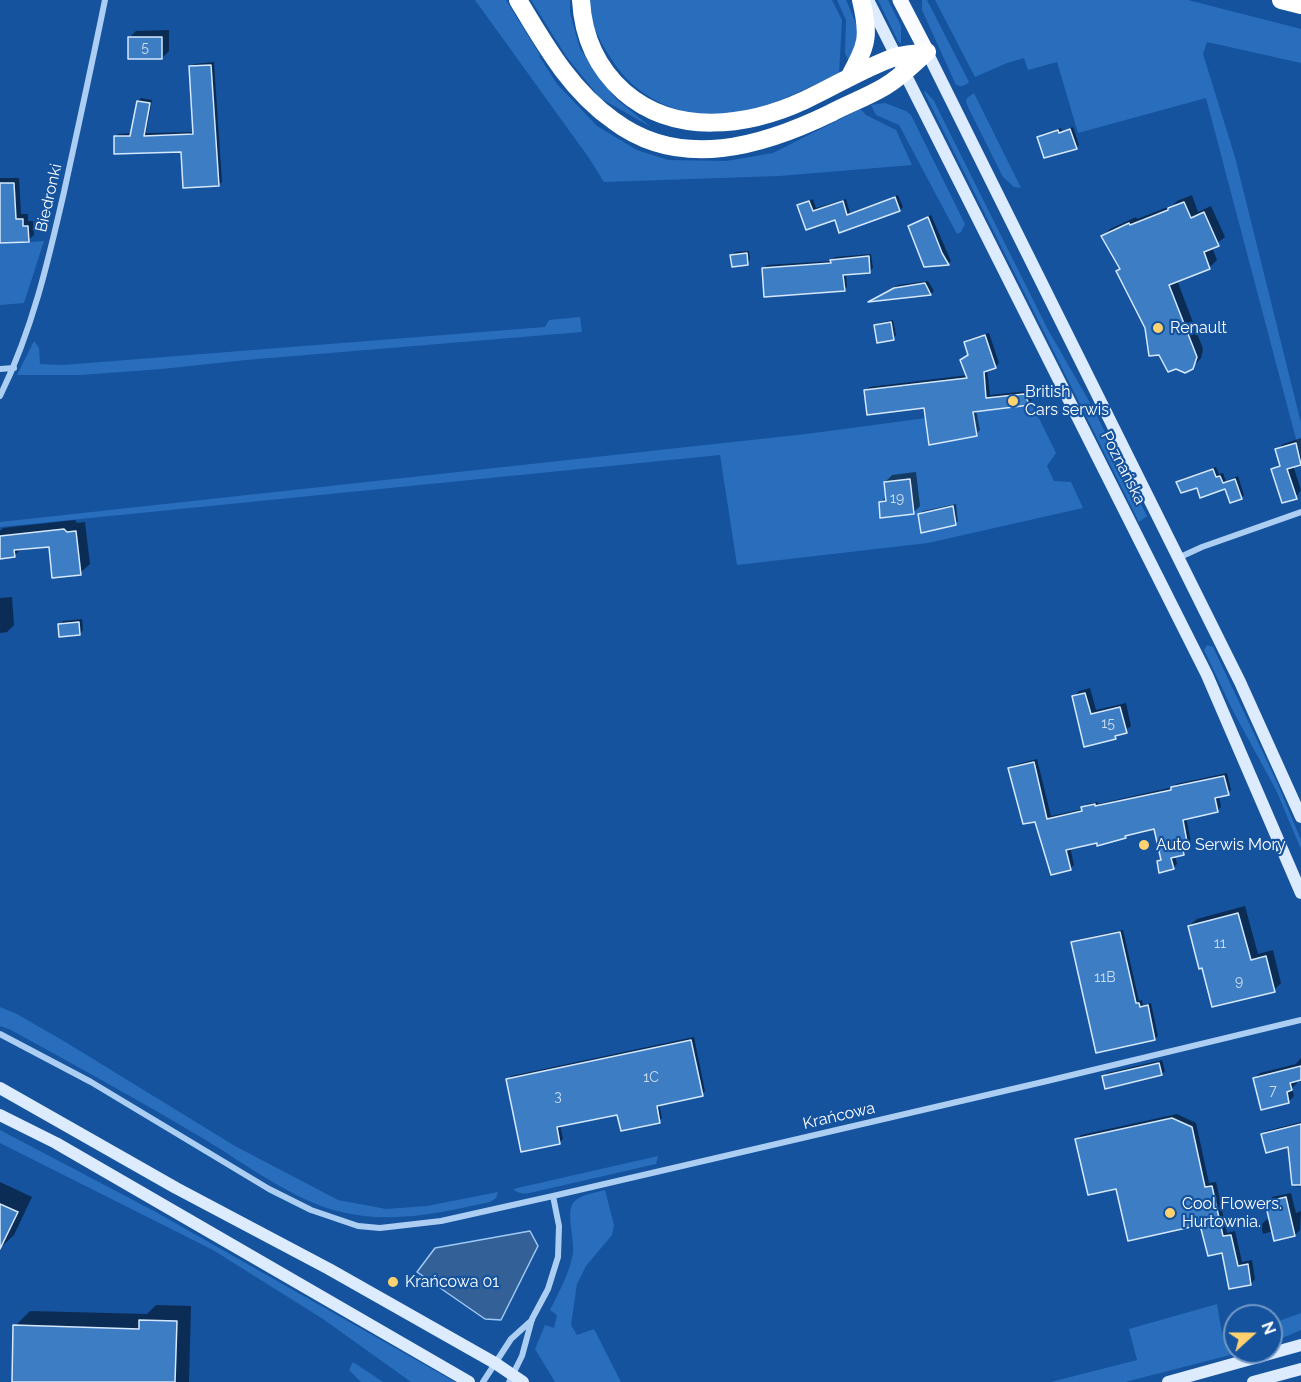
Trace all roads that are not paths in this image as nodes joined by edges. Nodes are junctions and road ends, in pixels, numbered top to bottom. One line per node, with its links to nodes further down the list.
1 (105, 0): 12 (street, Biedronki)
2 (518, 0): 10 (highway)
3 (581, 0): 11 (highway)
4 (861, 0): 11 (highway)
5 (868, 0): 10 (main road, Poznańska)
6 (900, 0): 9 (main road, Poznańska)
7 (1281, 0): 8 (highway)
8 (1301, 5)
9 (927, 52): 10 (highway); 16 (main road, Poznańska)
10 (900, 64): 11 (highway); 18 (main road, Poznańska)
11 (849, 78)
12 (14, 368): 13 (street); 14 (street, Biedronki)
13 (0, 369)
14 (0, 396)
15 (1301, 512): 16 (street)
16 (1178, 558): 17 (main road, Poznańska)
17 (1301, 817)
18 (1301, 893)
19 (1301, 1020): 23 (street, Krańcowa)
20 (0, 1034): 23 (street, Krańcowa)
21 (0, 1088): 26 (main road)
22 (0, 1115): 29 (main road)
23 (553, 1196): 24 (street)
24 (532, 1319): 26 (street); 28 (street)
25 (1301, 1345): 31 (main road)
26 (495, 1363): 28 (main road); 30 (street)
27 (1301, 1369): 32 (main road)
28 (515, 1380)
29 (469, 1382)
30 (483, 1382)
31 (1168, 1382)
32 (1253, 1382)

